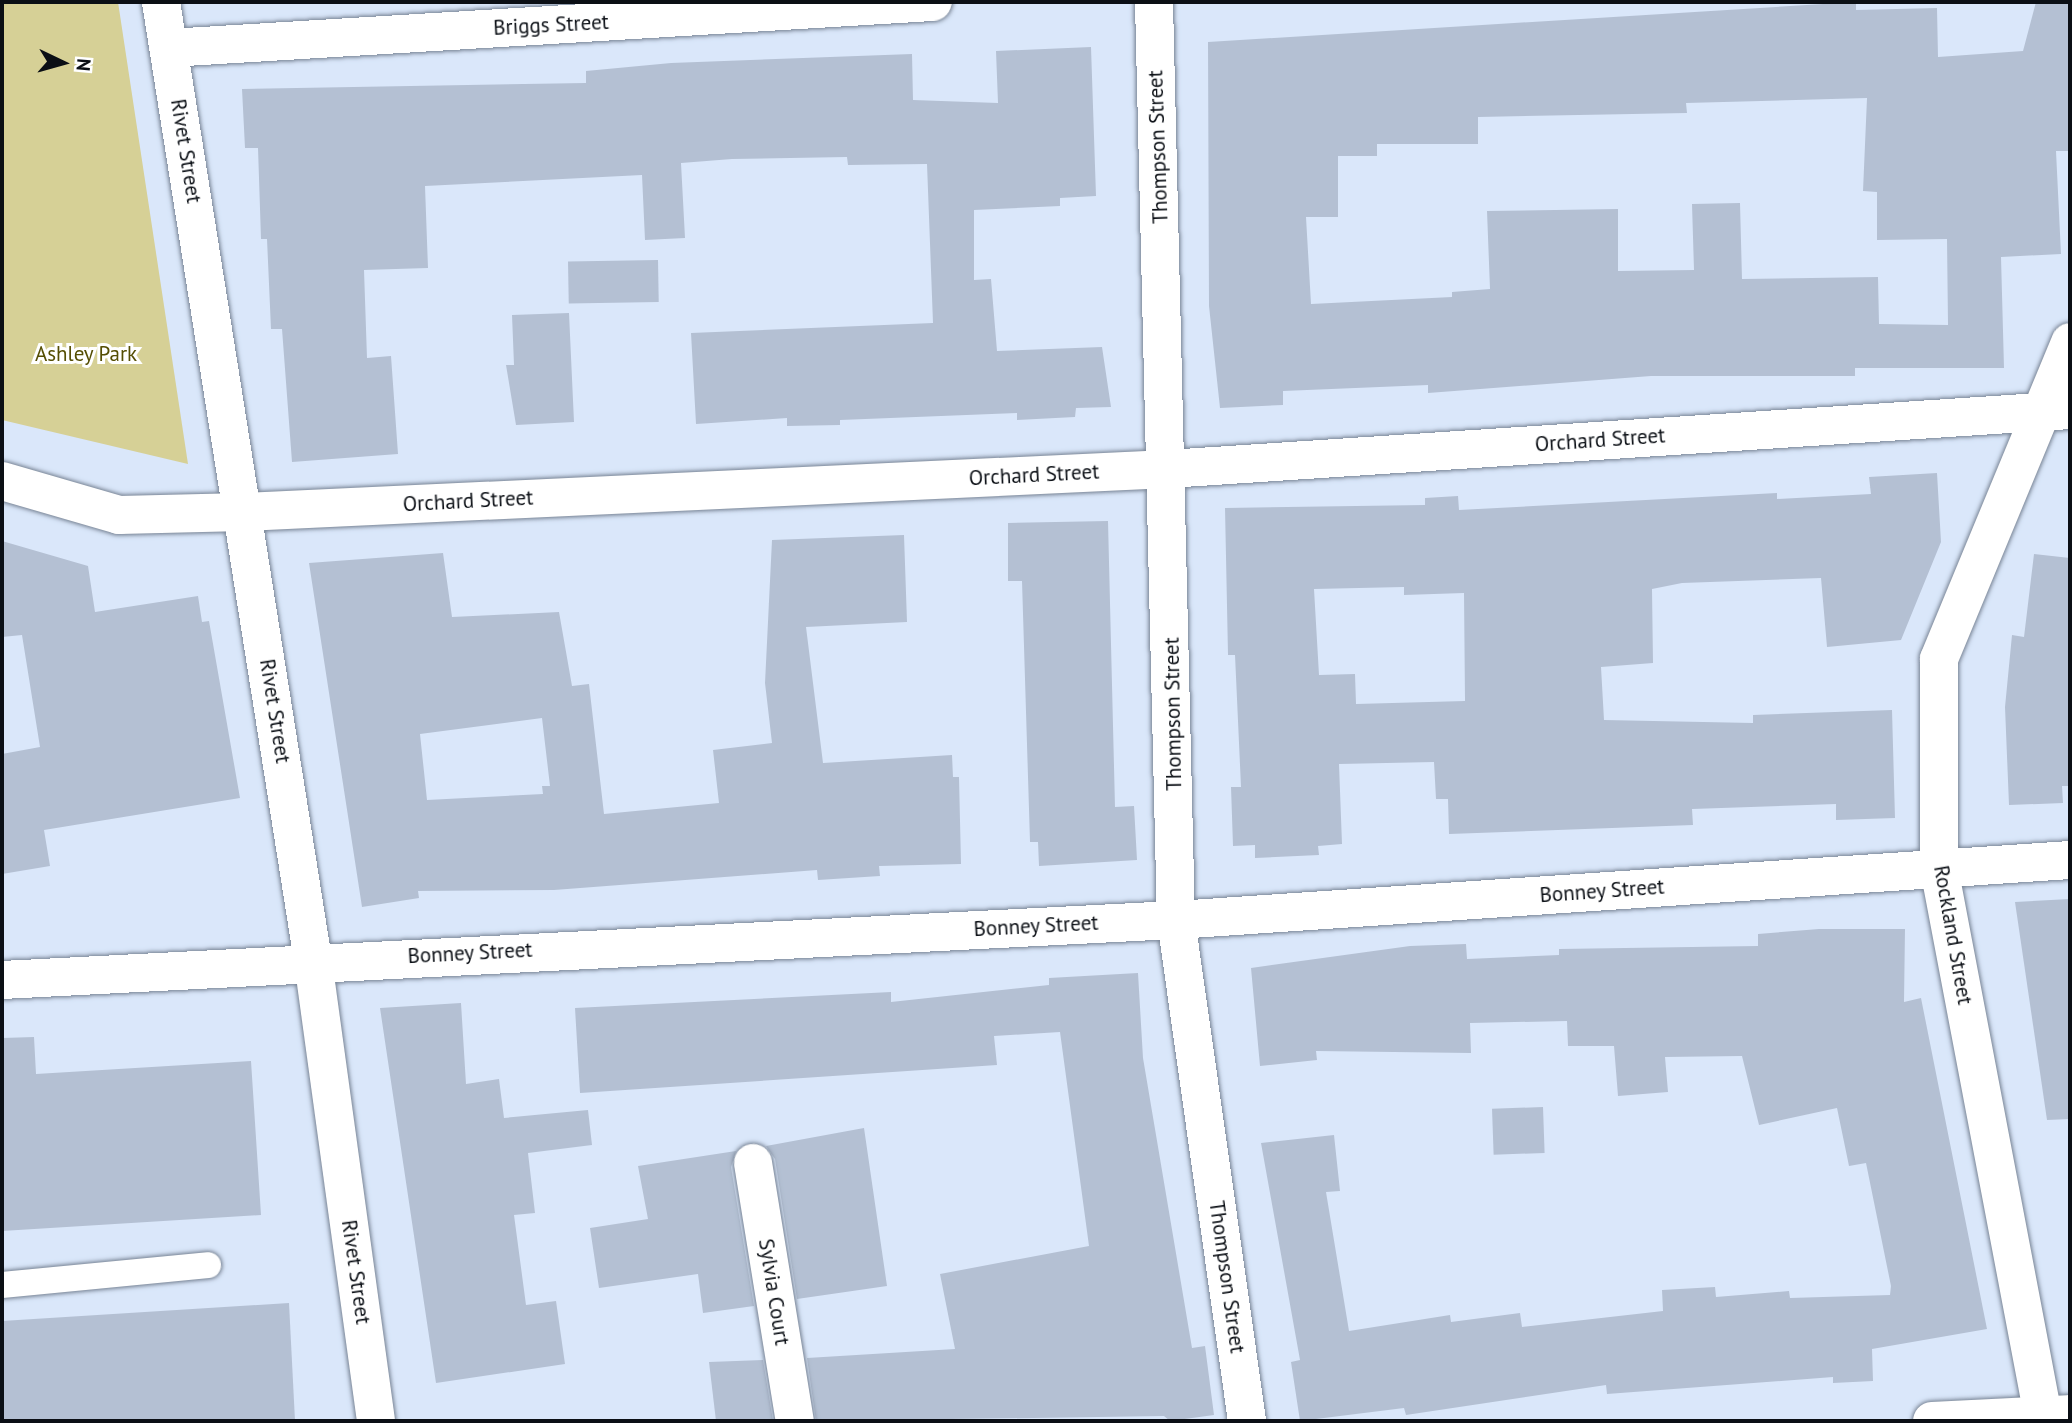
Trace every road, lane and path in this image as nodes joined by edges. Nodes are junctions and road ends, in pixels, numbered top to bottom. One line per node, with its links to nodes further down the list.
1 (161, 2): 4 (street, Rivet Street)
2 (933, 2): 4 (street, Briggs Street)
3 (1154, 2): 7 (street, Thompson Street)
4 (169, 48): 9 (street, Rivet Street)
5 (2070, 342): 6 (street, Rockland Street)
6 (2057, 410): 7 (street, Orchard Street); 11 (street, Rockland Street)
7 (1168, 469): 9 (street, Orchard Street); 12 (street, Thompson Street)
8 (2, 481): 9 (street, Orchard Street)
9 (244, 512): 13 (street, Rivet Street)
10 (2070, 860): 11 (street, Bonney Street)
11 (1939, 868): 12 (street, Bonney Street); 18 (street, Rockland Street)
12 (1176, 920): 13 (street, Bonney Street); 21 (street, Thompson Street)
13 (313, 961): 14 (street, Bonney Street); 19 (street, Rivet Street)
14 (2, 980)
15 (753, 1163): 20 (street, Sylvia Court)
16 (208, 1265): 17 (lane)
17 (2, 1284)
18 (2053, 1416): 22 (street)
19 (376, 1421)
20 (795, 1421)
21 (1247, 1421)
22 (1932, 1421)

